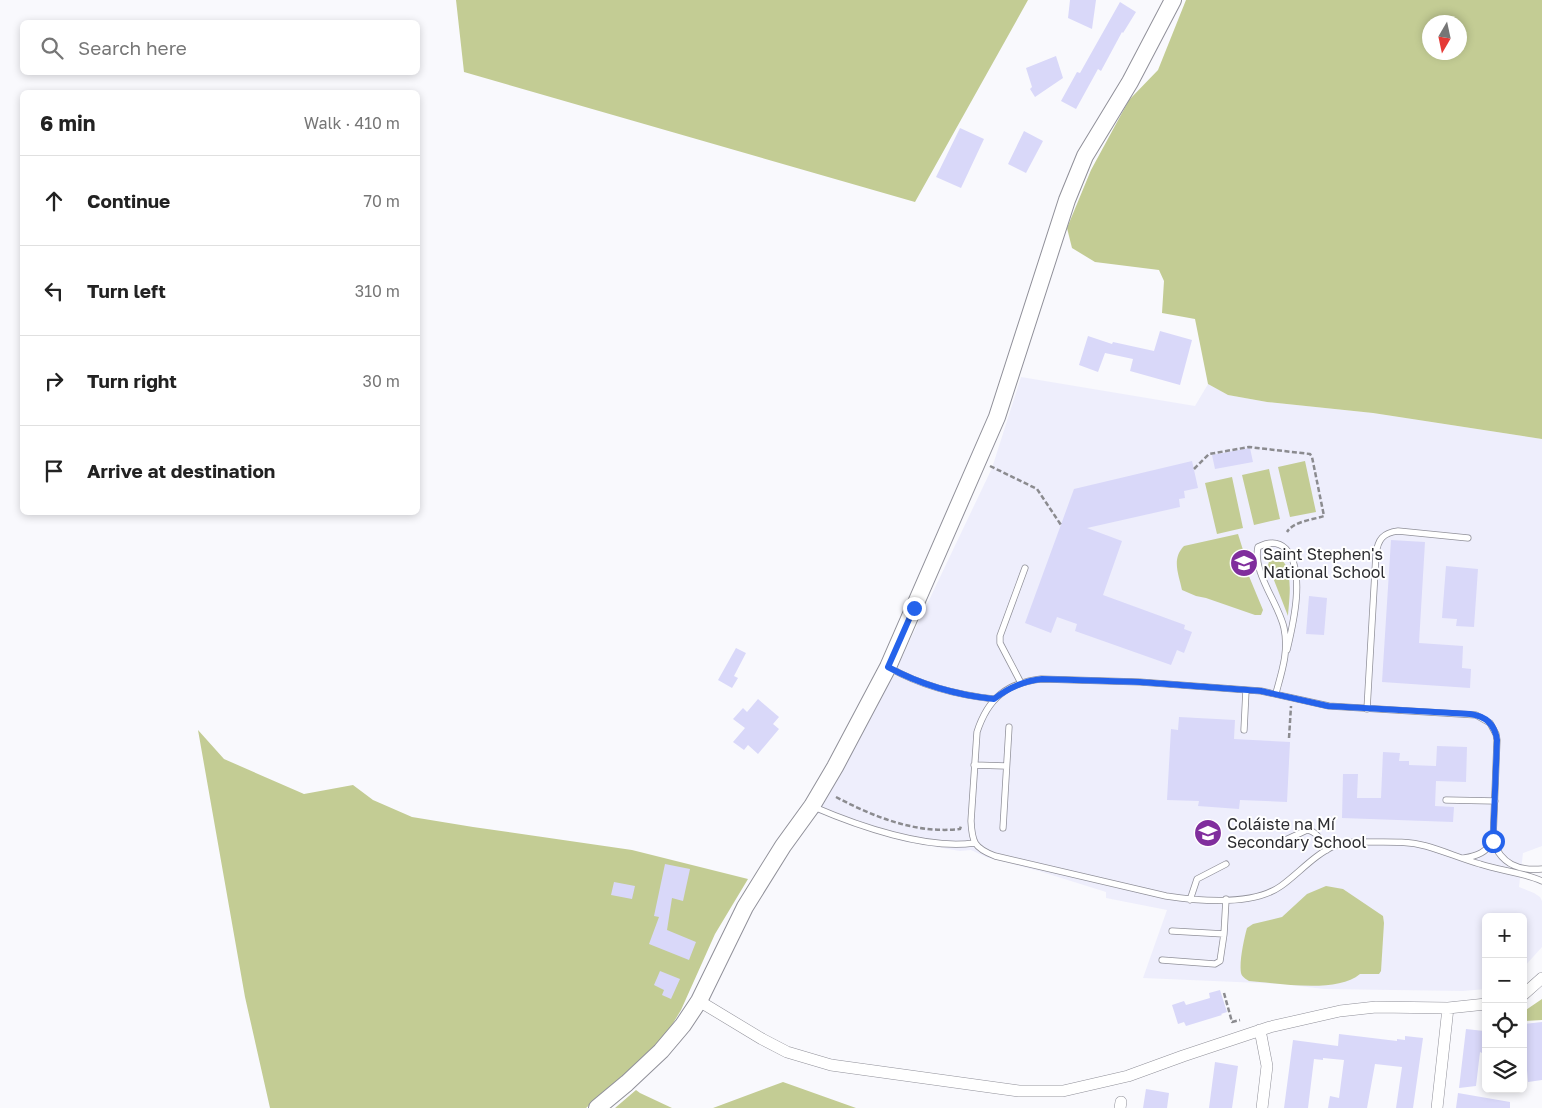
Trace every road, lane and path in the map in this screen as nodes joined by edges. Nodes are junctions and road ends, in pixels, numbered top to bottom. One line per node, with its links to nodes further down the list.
1 (1173, 0): 2 (street)
2 (979, 461): 4 (path); 9 (street)
3 (1194, 469): 5 (path)
4 (1061, 525)
5 (1287, 532)
6 (1468, 538): 15 (lane)
7 (1025, 568): 10 (lane)
8 (1286, 650): 8 (lane); 12 (lane)
9 (888, 667): 13 (lane); 24 (street)
10 (1021, 683): 11 (lane); 13 (lane)
11 (1246, 690): 12 (lane); 17 (lane)
12 (1276, 693): 15 (lane)
13 (994, 699): 19 (lane)
14 (1291, 706): 18 (path)
15 (1368, 708): 23 (lane)
16 (1009, 728): 20 (lane)
17 (1244, 730)
18 (1289, 738)
19 (974, 765): 20 (lane); 28 (lane)
20 (1006, 766): 26 (lane)
21 (836, 797): 25 (path)
22 (1446, 800): 23 (lane)
23 (1495, 801): 27 (lane)
24 (812, 806): 28 (lane); 43 (street)
25 (963, 821)
26 (1003, 828)
27 (1493, 841): 31 (lane); 33 (lane)
28 (974, 843): 36 (lane)
29 (1279, 843): 30 (lane)
30 (1326, 850): 31 (lane); 35 (lane)
31 (1462, 858): 34 (lane)
32 (1226, 864): 36 (lane)
33 (1542, 869)
34 (1542, 881)
35 (1226, 899): 36 (lane); 38 (lane)
36 (1190, 900)
37 (1172, 931): 38 (lane)
38 (1224, 934): 39 (lane)
39 (1162, 960)
40 (1542, 978): 41 (street)
41 (1527, 991)
42 (1224, 993): 46 (path)
43 (699, 1001): 47 (street); 48 (street)
44 (1482, 1004): 45 (street)
45 (1448, 1008): 47 (street); 50 (street)
46 (1240, 1020)
47 (1260, 1030): 49 (street)
48 (596, 1108)
49 (1262, 1108)
50 (1436, 1108)

